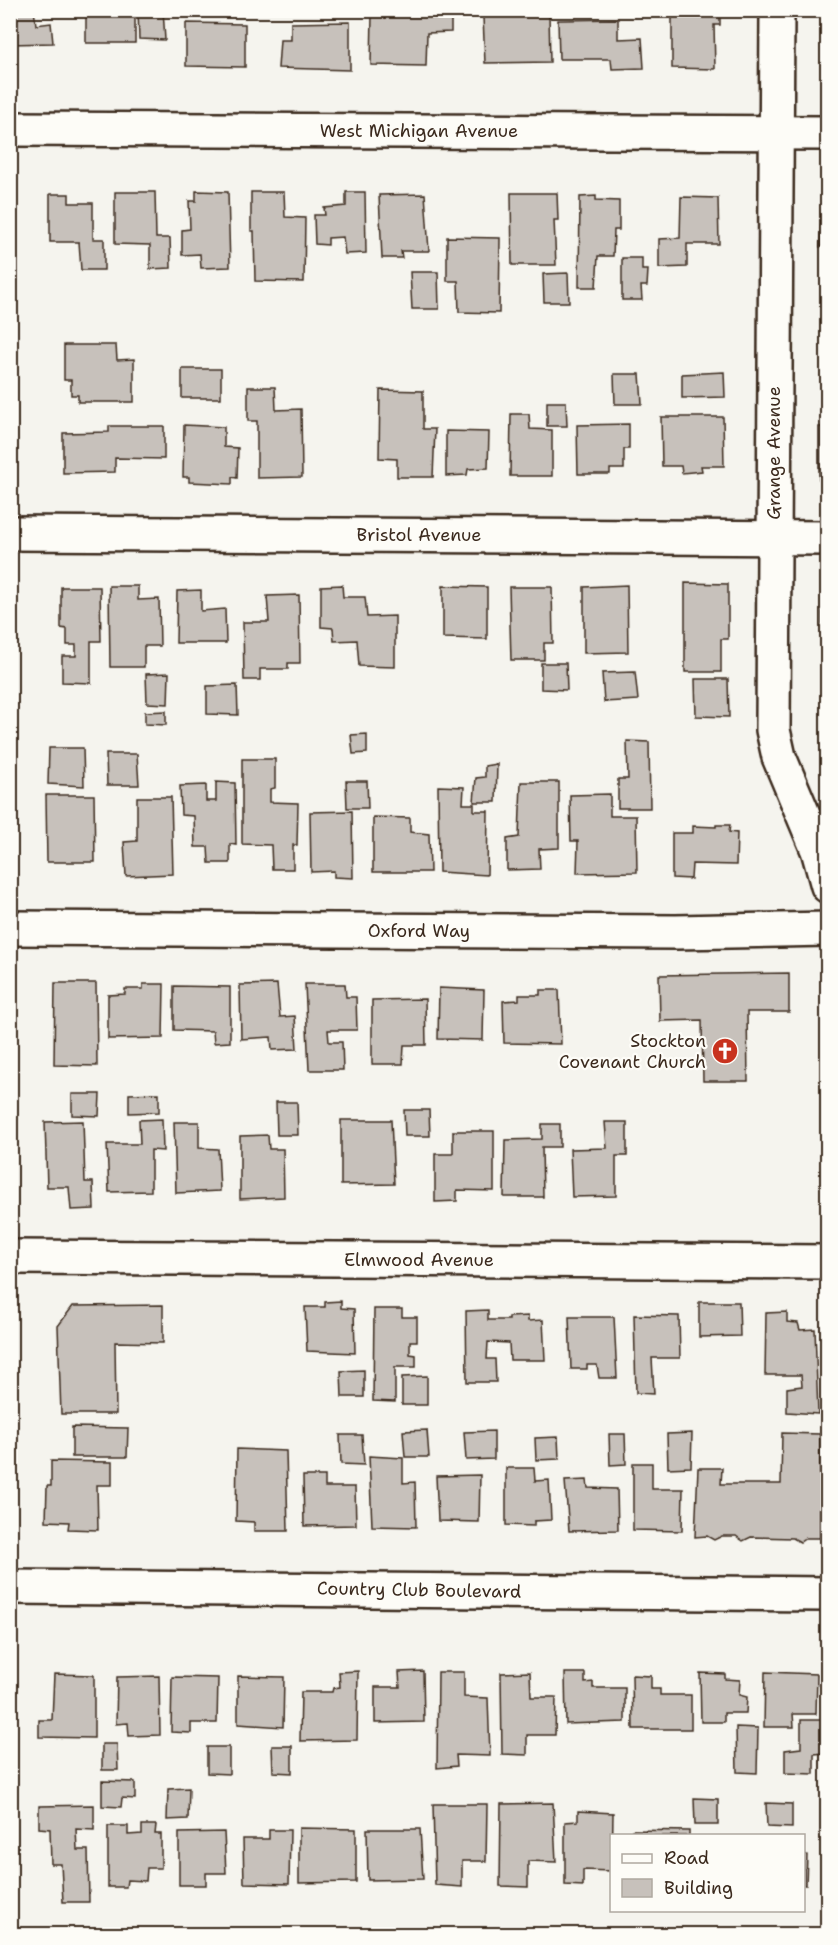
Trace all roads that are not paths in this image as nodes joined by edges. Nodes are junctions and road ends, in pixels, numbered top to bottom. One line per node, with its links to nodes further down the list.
1 (777, 10): 3 (street, Grange Avenue)
2 (10, 129): 3 (street, West Michigan Avenue)
3 (776, 132): 4 (street, West Michigan Avenue); 6 (street, Grange Avenue)
4 (828, 133)
5 (10, 533): 6 (street, Bristol Avenue)
6 (774, 538): 7 (street, Bristol Avenue); 8 (street, Grange Avenue)
7 (828, 538)
8 (828, 886)
9 (10, 928): 10 (street, Oxford Way)
10 (828, 929)
11 (10, 1257): 12 (street, Elmwood Avenue)
12 (828, 1262)
13 (10, 1587): 14 (street, Country Club Boulevard)
14 (828, 1594)

